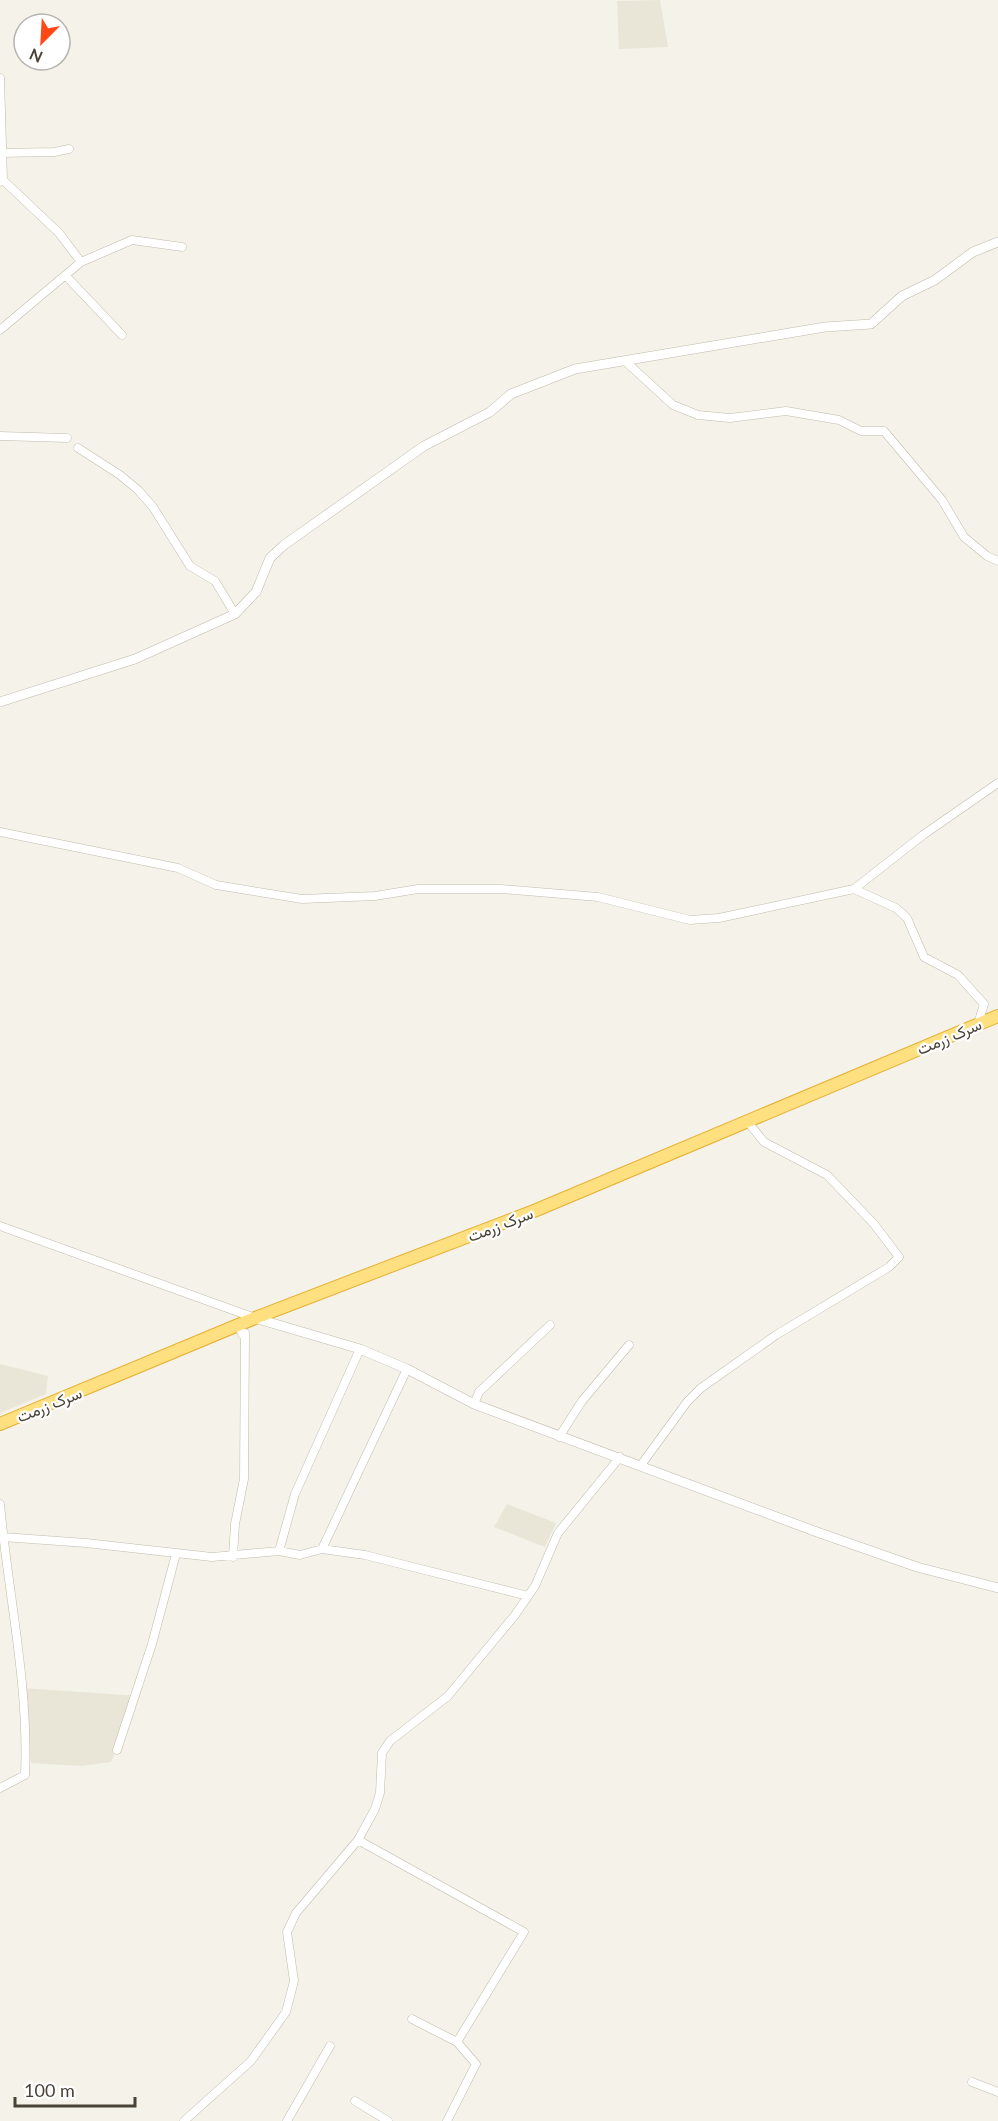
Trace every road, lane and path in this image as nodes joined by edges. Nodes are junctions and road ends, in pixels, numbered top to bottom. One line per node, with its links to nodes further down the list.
1 (0, 78): 3 (street)
2 (69, 148): 3 (street)
3 (0, 153): 4 (street)
4 (1, 181): 7 (street)
5 (998, 242): 11 (street)
6 (182, 247): 7 (street)
7 (81, 262): 8 (street)
8 (66, 276): 9 (street); 10 (street)
9 (0, 330)
10 (122, 335)
11 (625, 361): 15 (street); 16 (street)
12 (0, 436): 13 (street)
13 (67, 438)
14 (78, 448): 16 (street)
15 (998, 561)
16 (235, 614): 17 (street)
17 (0, 702)
18 (998, 783): 20 (street)
19 (0, 832): 20 (street)
20 (854, 889): 22 (street)
21 (998, 1016): 22 (highway, سرک زرمت)
22 (978, 1024): 23 (highway, سرک زرمت)
23 (747, 1121): 25 (highway, سرک زرمت); 35 (street)
24 (0, 1227): 25 (street)
25 (255, 1318): 27 (highway, سرک زرمت); 29 (street)
26 (550, 1324): 31 (street)
27 (239, 1326): 32 (highway, سرک زرمت); 41 (street)
28 (629, 1345): 33 (street)
29 (360, 1349): 30 (street); 39 (street)
30 (407, 1369): 31 (street); 38 (street)
31 (474, 1404): 33 (street)
32 (0, 1424)
33 (560, 1437): 34 (street)
34 (620, 1457): 35 (street); 43 (street)
35 (641, 1465): 42 (street)
36 (0, 1504): 37 (street)
37 (3, 1537): 40 (street); 45 (street)
38 (322, 1548): 39 (street); 43 (street)
39 (279, 1551): 41 (street)
40 (176, 1554): 41 (street); 44 (street)
41 (232, 1557)
42 (998, 1588)
43 (528, 1596): 46 (street)
44 (117, 1750)
45 (0, 1788)
46 (358, 1840): 48 (street); 53 (street)
47 (412, 2019): 48 (street)
48 (457, 2042): 56 (street)
49 (330, 2046): 54 (street)
50 (972, 2082): 51 (street)
51 (998, 2092)
52 (356, 2101): 55 (street)
53 (184, 2121)
54 (287, 2121)
55 (388, 2121)
56 (447, 2121)

